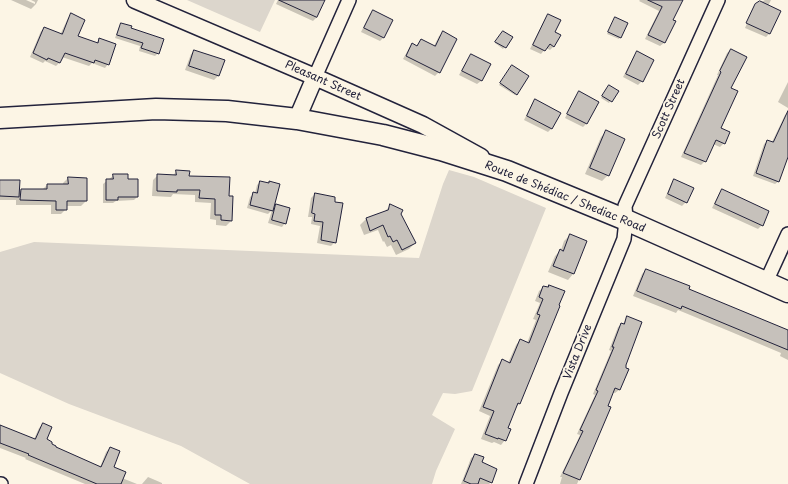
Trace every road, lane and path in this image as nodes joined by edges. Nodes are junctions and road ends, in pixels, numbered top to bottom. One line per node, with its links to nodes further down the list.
1 (135, 0): 4 (street, Pleasant Street)
2 (349, 0): 4 (street)
3 (718, 0): 8 (street, Scott Street)
4 (316, 77): 6 (street); 7 (street, Pleasant Street)
5 (0, 118): 6 (main road, Route de Shédiac / Shediac Road)
6 (298, 118): 7 (main road, Route de Shédiac / Shediac Road)
7 (507, 171): 8 (main road, Route de Shédiac / Shediac Road)
8 (626, 220): 10 (main road, Route de Shédiac / Shediac Road); 12 (street, Vista Drive)
9 (788, 234): 10 (street)
10 (766, 282): 11 (main road, Route de Shédiac / Shediac Road)
11 (788, 292)
12 (526, 484)

